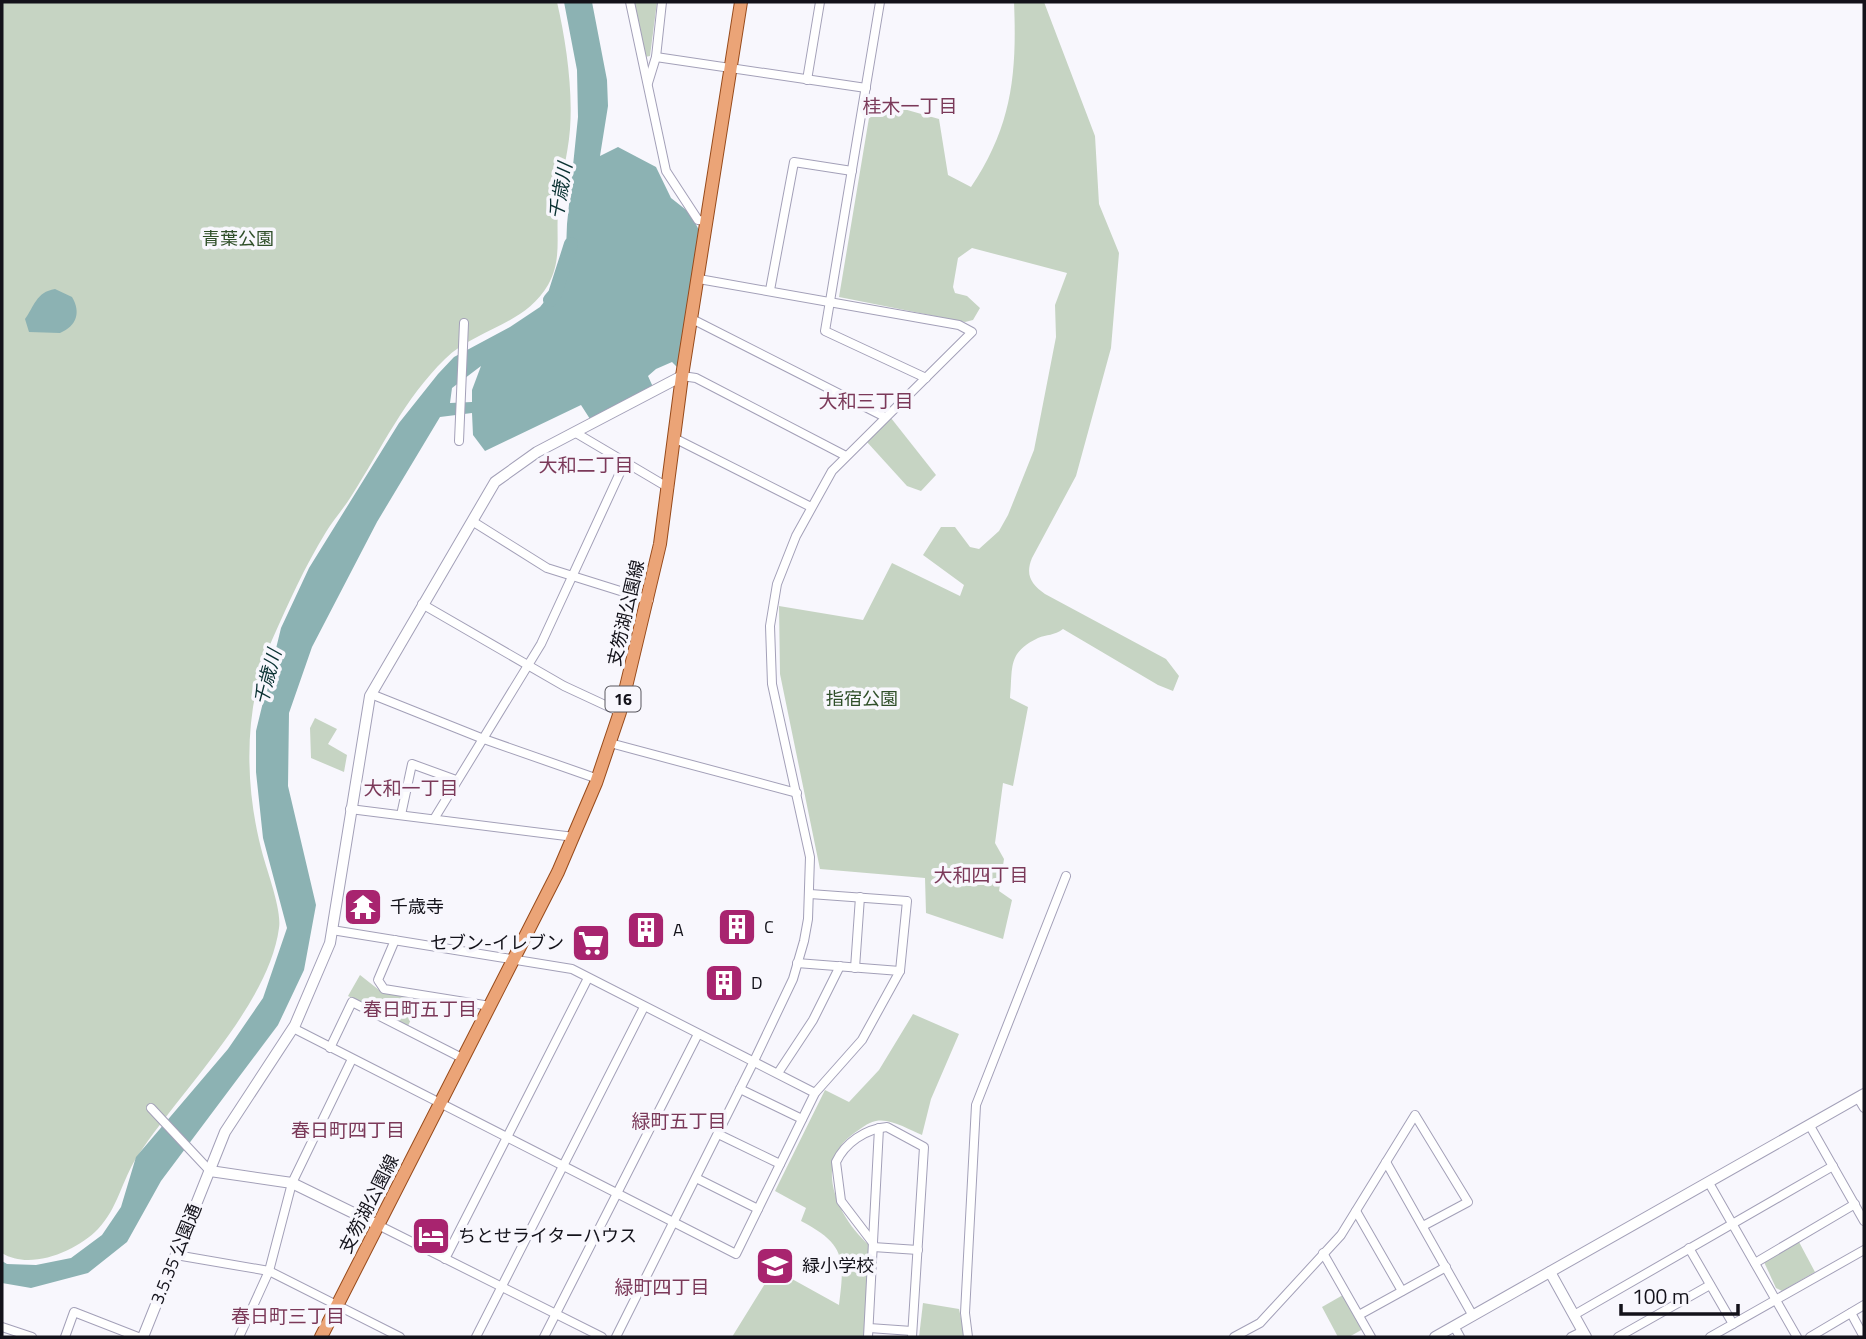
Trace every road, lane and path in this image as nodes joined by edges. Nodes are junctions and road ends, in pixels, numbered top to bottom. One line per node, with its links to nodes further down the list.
1 (630, 2): 9 (street)
2 (662, 2): 6 (street)
3 (741, 2): 7 (main road, 支笏湖公園線 / 16)
4 (820, 2): 8 (street)
5 (880, 2): 10 (street)
6 (656, 57): 7 (street); 9 (street)
7 (731, 68): 8 (street); 12 (main road, 支笏湖公園線 / 16)
8 (807, 80): 10 (street)
9 (647, 86): 12 (street)
10 (866, 88): 11 (street)
11 (852, 171): 14 (street); 15 (street)
12 (707, 221): 13 (main road, 支笏湖公園線 / 16)
13 (699, 279): 14 (street); 16 (main road, 支笏湖公園線 / 16)
14 (770, 290): 15 (street)
15 (831, 301): 19 (street); 19 (street)
16 (692, 319): 18 (main road, 支笏湖公園線 / 16); 20 (street)
17 (464, 323): 22 (street)
18 (682, 376): 21 (street, 3.5.35 公園通); 23 (main road, 支笏湖公園線 / 16); 24 (street)
19 (926, 378): 20 (street)
20 (885, 417): 24 (street)
21 (576, 433): 25 (street); 28 (street, 3.5.35 公園通)
22 (459, 438)
23 (674, 438): 26 (main road, 支笏湖公園線 / 16); 27 (street)
24 (846, 456): 27 (street)
25 (624, 464): 26 (street); 29 (street)
26 (669, 488): 30 (main road, 支笏湖公園線 / 16)
27 (811, 507): 39 (street)
28 (472, 521): 29 (street); 31 (street, 3.5.35 公園通)
29 (572, 578): 30 (street); 32 (street)
30 (649, 600): 34 (main road, 支笏湖公園線 / 16)
31 (422, 604): 32 (street); 33 (street, 3.5.35 公園通)
32 (526, 665): 34 (street); 35 (street)
33 (371, 694): 35 (street); 40 (street, 3.5.35 公園通)
34 (620, 712): 36 (main road, 支笏湖公園線 / 16)
35 (481, 738): 37 (street); 38 (street)
36 (610, 743): 37 (main road, 支笏湖公園線 / 16); 39 (street)
37 (598, 779): 43 (main road, 支笏湖公園線 / 16)
38 (456, 780): 41 (street); 42 (street)
39 (797, 793): 45 (street)
40 (350, 809): 41 (street); 47 (street, 3.5.35 公園通)
41 (401, 815): 42 (street)
42 (434, 820): 43 (street)
43 (574, 837): 49 (main road, 支笏湖公園線 / 16)
44 (1066, 876): 131 (street)
45 (810, 894): 46 (street); 50 (street)
46 (860, 897): 52 (street); 53 (street)
47 (332, 930): 48 (street); 57 (street, 3.5.35 公園通)
48 (395, 940): 49 (street); 55 (street)
49 (513, 959): 54 (street); 55 (main road, 支笏湖公園線 / 16)
50 (797, 963): 51 (street); 62 (street)
51 (840, 966): 52 (street); 63 (street)
52 (855, 968): 53 (street)
53 (900, 971): 65 (street)
54 (589, 978): 56 (street); 74 (street)
55 (490, 1006): 61 (main road, 支笏湖公園線 / 16)
56 (644, 1007): 58 (street); 77 (street)
57 (293, 1028): 59 (street); 79 (street, 3.5.35 公園通)
58 (698, 1034): 62 (street); 83 (street)
59 (330, 1048): 60 (street); 61 (street)
60 (352, 1059): 67 (street); 81 (street)
61 (464, 1059): 67 (main road, 支笏湖公園線 / 16)
62 (754, 1061): 63 (street); 64 (street)
63 (778, 1073): 65 (street)
64 (740, 1089): 70 (street); 73 (street)
65 (815, 1093): 70 (street)
66 (1861, 1096): 69 (street); 71 (street)
67 (439, 1105): 74 (street); 90 (main road, 支笏湖公園線 / 16)
68 (151, 1108): 79 (street)
69 (1864, 1108)
70 (802, 1119): 76 (street)
71 (1810, 1126): 78 (street); 82 (street)
72 (879, 1128): 92 (street); 92 (street); 94 (street)
73 (718, 1133): 76 (street); 80 (street)
74 (508, 1136): 77 (street); 98 (street)
75 (1386, 1162): 86 (street); 91 (street); 91 (street)
76 (780, 1164): 85 (street)
77 (564, 1165): 83 (street); 104 (street)
78 (1833, 1166): 84 (street); 89 (street)
79 (210, 1171): 81 (street); 97 (street, 3.5.35 公園通)
80 (696, 1178): 85 (street); 88 (street)
81 (292, 1183): 90 (street); 101 (street)
82 (1709, 1183): 89 (street); 102 (street)
83 (618, 1192): 88 (street); 110 (street)
84 (1855, 1204): 87 (street); 99 (street)
85 (758, 1209): 88 (street)
86 (1356, 1211): 96 (street); 105 (street)
87 (1864, 1221)
88 (674, 1222): 130 (street)
89 (1732, 1223): 93 (street); 99 (street)
90 (378, 1225): 98 (street); 107 (main road, 支笏湖公園線 / 16)
91 (1423, 1226): 100 (street)
92 (873, 1245): 94 (street); 117 (street)
93 (1689, 1248): 103 (street); 112 (street)
94 (918, 1250): 118 (street)
95 (1864, 1250): 106 (street)
96 (1323, 1253): 111 (street); 119 (street)
97 (176, 1255): 101 (street); 123 (street, 3.5.35 公園通)
98 (445, 1259): 104 (street)
99 (1755, 1263): 106 (street)
100 (1446, 1267): 105 (street); 113 (street)
101 (269, 1270): 107 (street); 124 (street)
102 (1550, 1272): 112 (street); 113 (street)
103 (1710, 1284): 114 (street); 137 (street)
104 (502, 1287): 110 (street); 127 (street)
105 (1402, 1291): 111 (street)
106 (1776, 1300): 114 (street); 139 (street)
107 (338, 1305): 125 (main road, 支笏湖公園線 / 16); 126 (street)
108 (1864, 1305): 109 (street)
109 (1851, 1313): 140 (street); 141 (street)
110 (556, 1314): 128 (street); 129 (street)
111 (1359, 1315): 133 (street)
112 (1574, 1315): 120 (street)
113 (1473, 1316): 116 (street)
114 (1733, 1324): 138 (street)
115 (2, 1326): 121 (street)
116 (1454, 1326): 134 (street); 135 (street)
117 (869, 1332): 118 (street)
118 (912, 1334)
119 (1247, 1334): 132 (street)
120 (1584, 1334): 136 (street)
121 (32, 1337)
122 (65, 1337): 123 (street)
123 (140, 1337)
124 (239, 1337)
125 (321, 1337)
126 (400, 1337)
127 (476, 1337)
128 (544, 1337)
129 (601, 1337)
130 (616, 1337)
131 (968, 1337)
132 (1234, 1337)
133 (1371, 1337)
134 (1435, 1337)
135 (1460, 1337)
136 (1571, 1337)
137 (1618, 1337)
138 (1710, 1337)
139 (1797, 1337)
140 (1810, 1337)
141 (1864, 1337)

